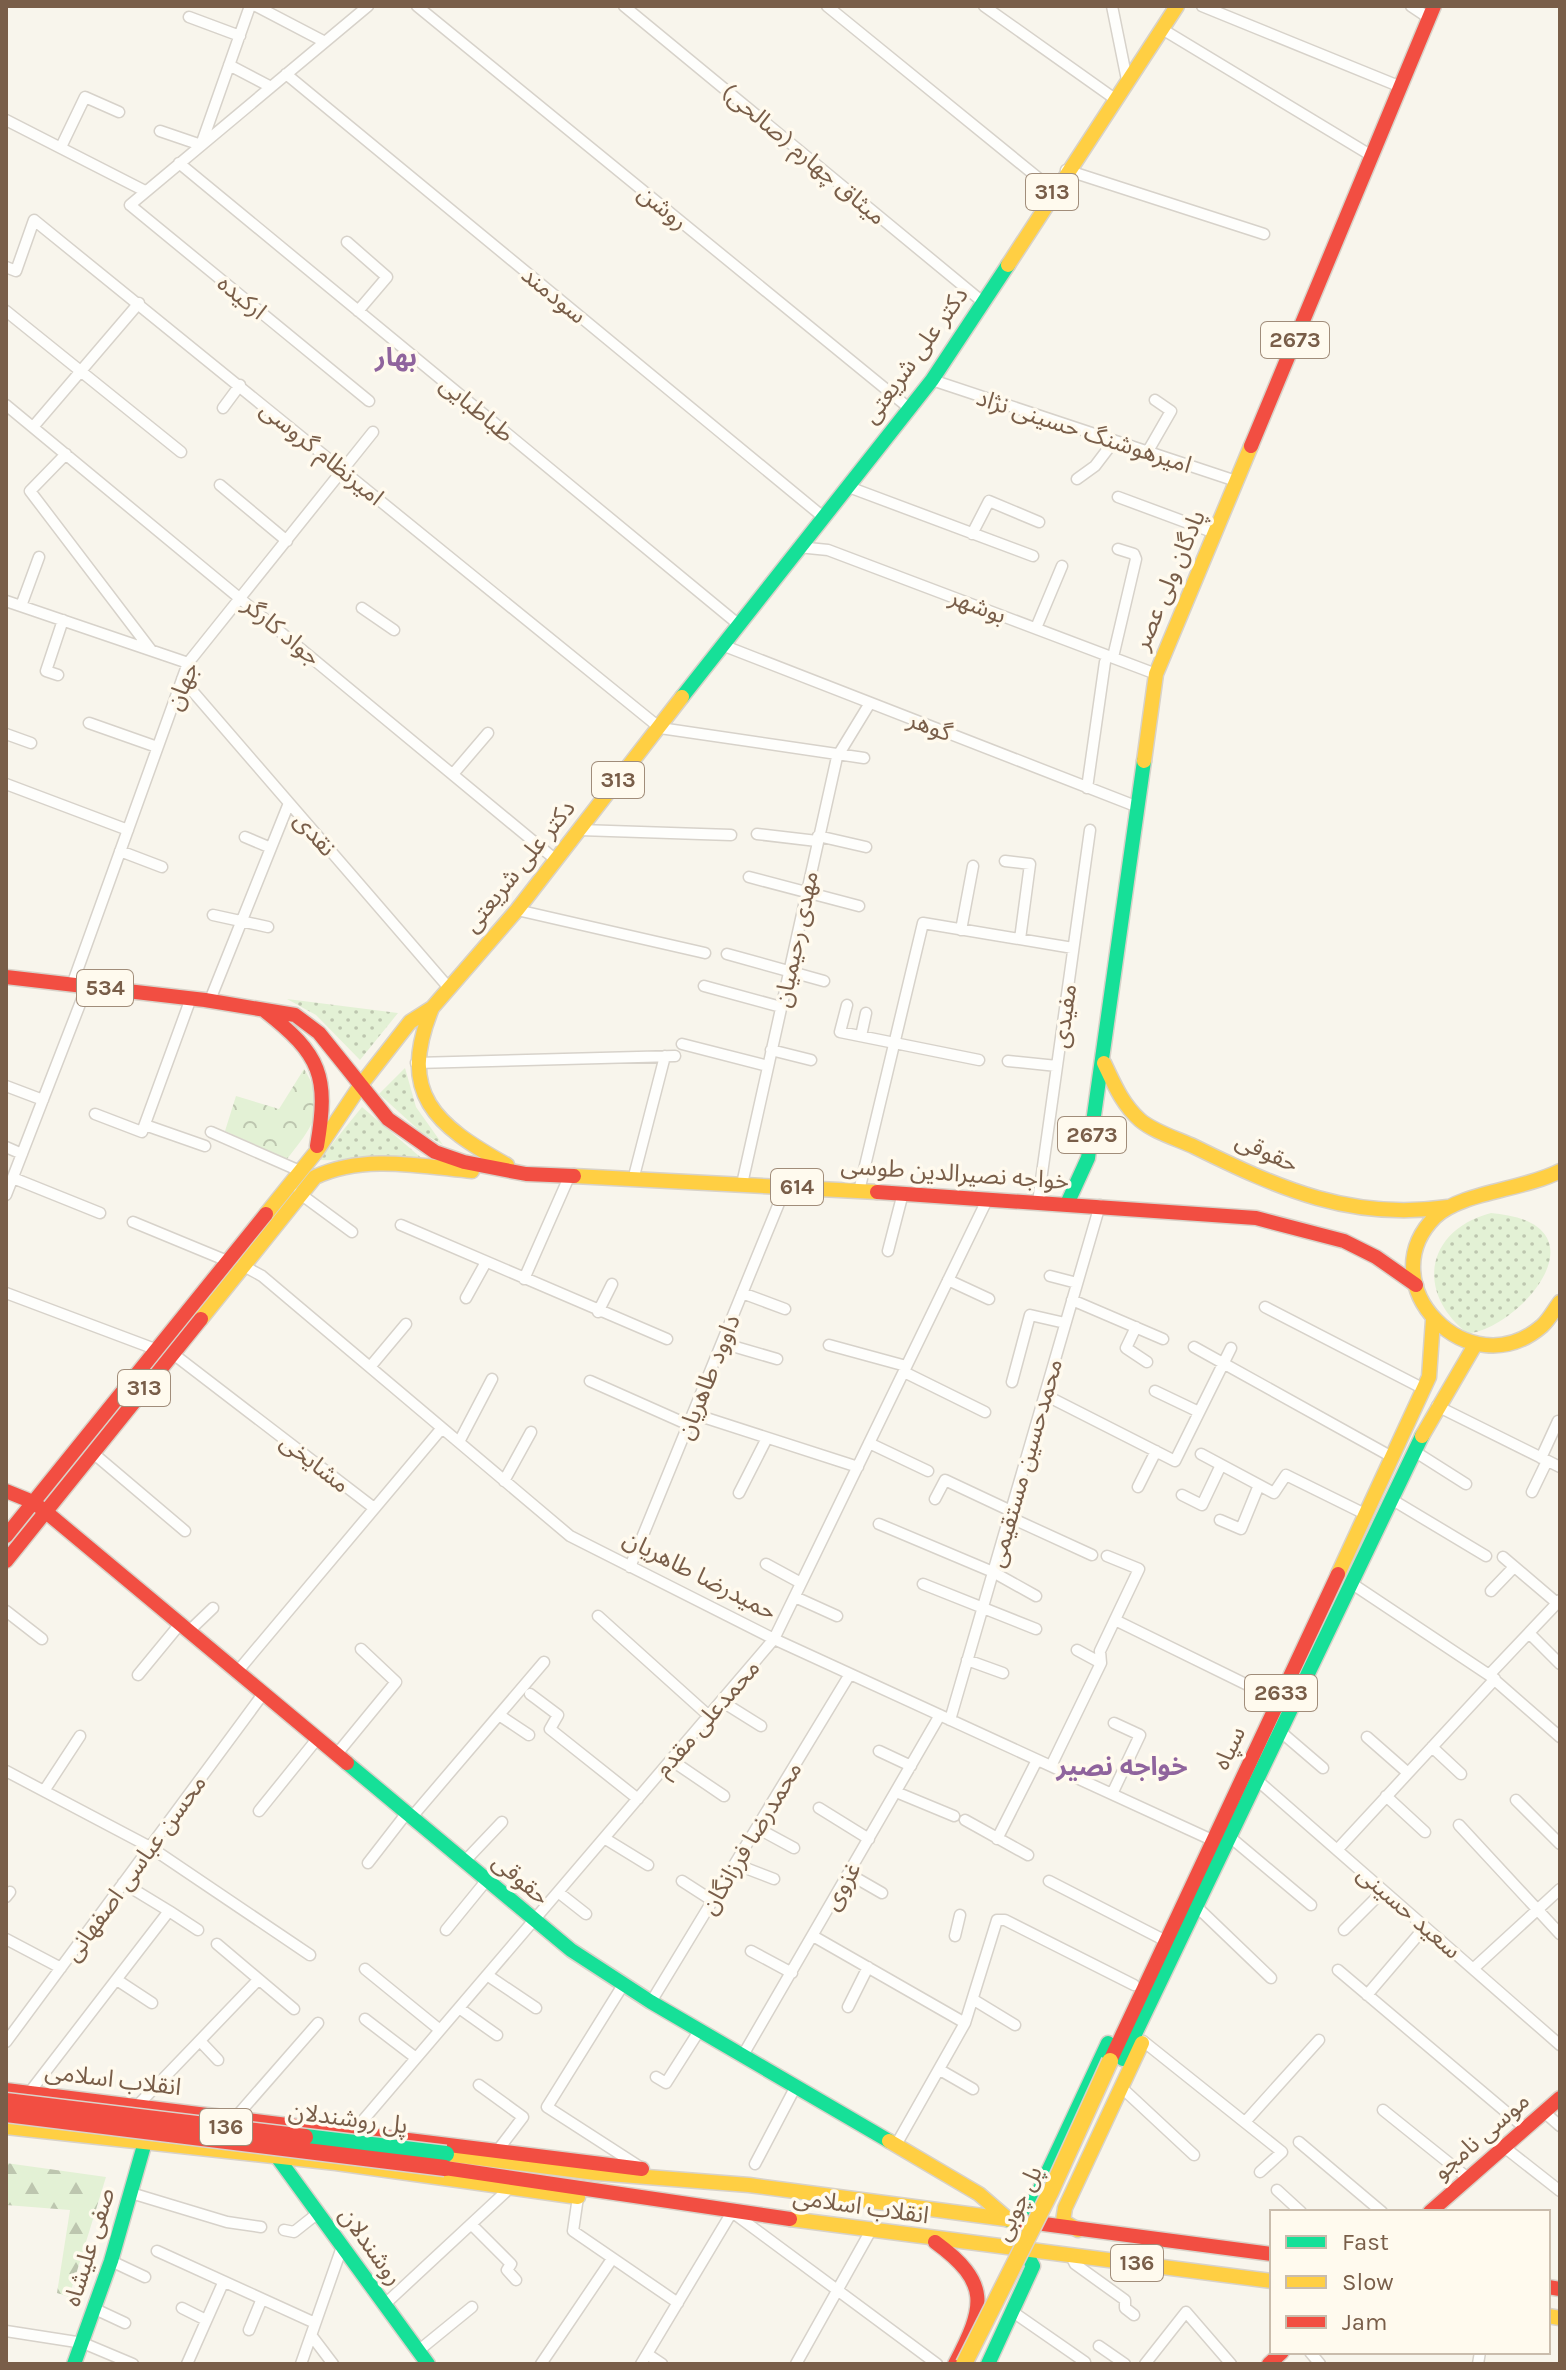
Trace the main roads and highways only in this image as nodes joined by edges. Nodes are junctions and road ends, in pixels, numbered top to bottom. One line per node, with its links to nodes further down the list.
1 (1177, 6): 5 (main road, دکتر علی شریعتی / 313)
2 (1432, 12): 6 (main road, پادگان ولی عصر / 2673)
3 (6, 977): 4 (main road, 534)
4 (260, 1007): 7 (main road, 534); 8 (main road)
5 (432, 1008): 7 (main road, دکتر علی شریعتی / 313); 10 (main road)
6 (1104, 1062): 11 (main road, پادگان ولی عصر / 2673); 12 (main road, حقوقی)
7 (360, 1086): 8 (main road, دکتر علی شریعتی / 313); 10 (main road, خواجه نصیرالدین طوسی / 614)
8 (316, 1152): 13 (main road, دکتر علی شریعتی / 313)
9 (1560, 1171): 12 (main road, حقوقی)
10 (526, 1174): 11 (main road, خواجه نصیرالدین طوسی / 614); 14 (main road, دکتر علی شریعتی / 313)
11 (1067, 1204): 15 (main road, خواجه نصیرالدین طوسی / 614)
12 (1448, 1207): 15 (main road)
13 (225, 1260): 14 (main road, حمیدرضا طاهریان); 20 (main road, دکتر علی شریعتی / 313)
14 (242, 1265): 20 (main road, دکتر علی شریعتی / 313)
15 (1416, 1285): 17 (main road)
16 (1560, 1302): 18 (main road)
17 (1433, 1320): 18 (main road); 23 (main road, سپاه / 2633)
18 (1475, 1345): 23 (main road, سپاه / 2633)
19 (6, 1491): 20 (main road, حقوقی)
20 (39, 1507): 21 (main road, دکتر علی شریعتی / 313); 22 (main road, دکتر علی شریعتی / 313); 45 (main road, حقوقی)
21 (6, 1536)
22 (6, 1561)
23 (1171, 1943): 24 (main road, سپاه / 2633); 40 (main road, 2633); 42 (main road, 2633)
24 (1115, 2063): 56 (main road, پل چوبی / 2633, bridge); 57 (main road, پل چوبی / 2633)
25 (6, 2090): 27 (main road, انقلاب اسلامی)
26 (1560, 2098): 43 (main road, موسی نامجو)
27 (81, 2099): 30 (main road, انقلاب اسلامی); 34 (main road)
28 (6, 2101): 38 (main road, پل روشندلان / 136, bridge)
29 (6, 2114): 38 (main road, پل روشندلان / 136, bridge)
30 (236, 2118): 31 (main road, انقلاب اسلامی); 36 (main road)
31 (256, 2121): 33 (main road, انقلاب اسلامی); 37 (main road, روشندلان)
32 (6, 2127): 34 (main road)
33 (346, 2131): 39 (main road); 41 (main road, انقلاب اسلامی)
34 (75, 2134): 35 (main road)
35 (145, 2142): 36 (main road); 54 (main road, صفی علیشاه)
36 (230, 2151): 37 (main road)
37 (276, 2156): 39 (main road); 53 (main road, روشندلان)
38 (446, 2161): 41 (main road, انقلاب اسلامی / 136); 44 (main road, انقلاب اسلامی / 136)
39 (336, 2163): 44 (main road)
40 (1046, 2178): 42 (main road); 45 (main road)
41 (749, 2185): 45 (main road, انقلاب اسلامی / 136)
42 (1074, 2190): 46 (main road, 2633)
43 (1433, 2210)
44 (732, 2212): 47 (main road, انقلاب اسلامی / 136)
45 (1009, 2220): 46 (main road, انقلاب اسلامی / 136)
46 (1079, 2230): 48 (main road, انقلاب اسلامی / 136)
47 (930, 2239): 49 (main road, انقلاب اسلامی / 136); 52 (main road)
48 (1270, 2254)
49 (1067, 2255): 50 (main road); 51 (main road, انقلاب اسلامی / 136)
50 (1029, 2279): 52 (main road); 58 (main road)
51 (1270, 2281)
52 (977, 2323): 55 (main road)
53 (423, 2357)
54 (74, 2364)
55 (955, 2364)
56 (964, 2364)
57 (976, 2364)
58 (988, 2364)

